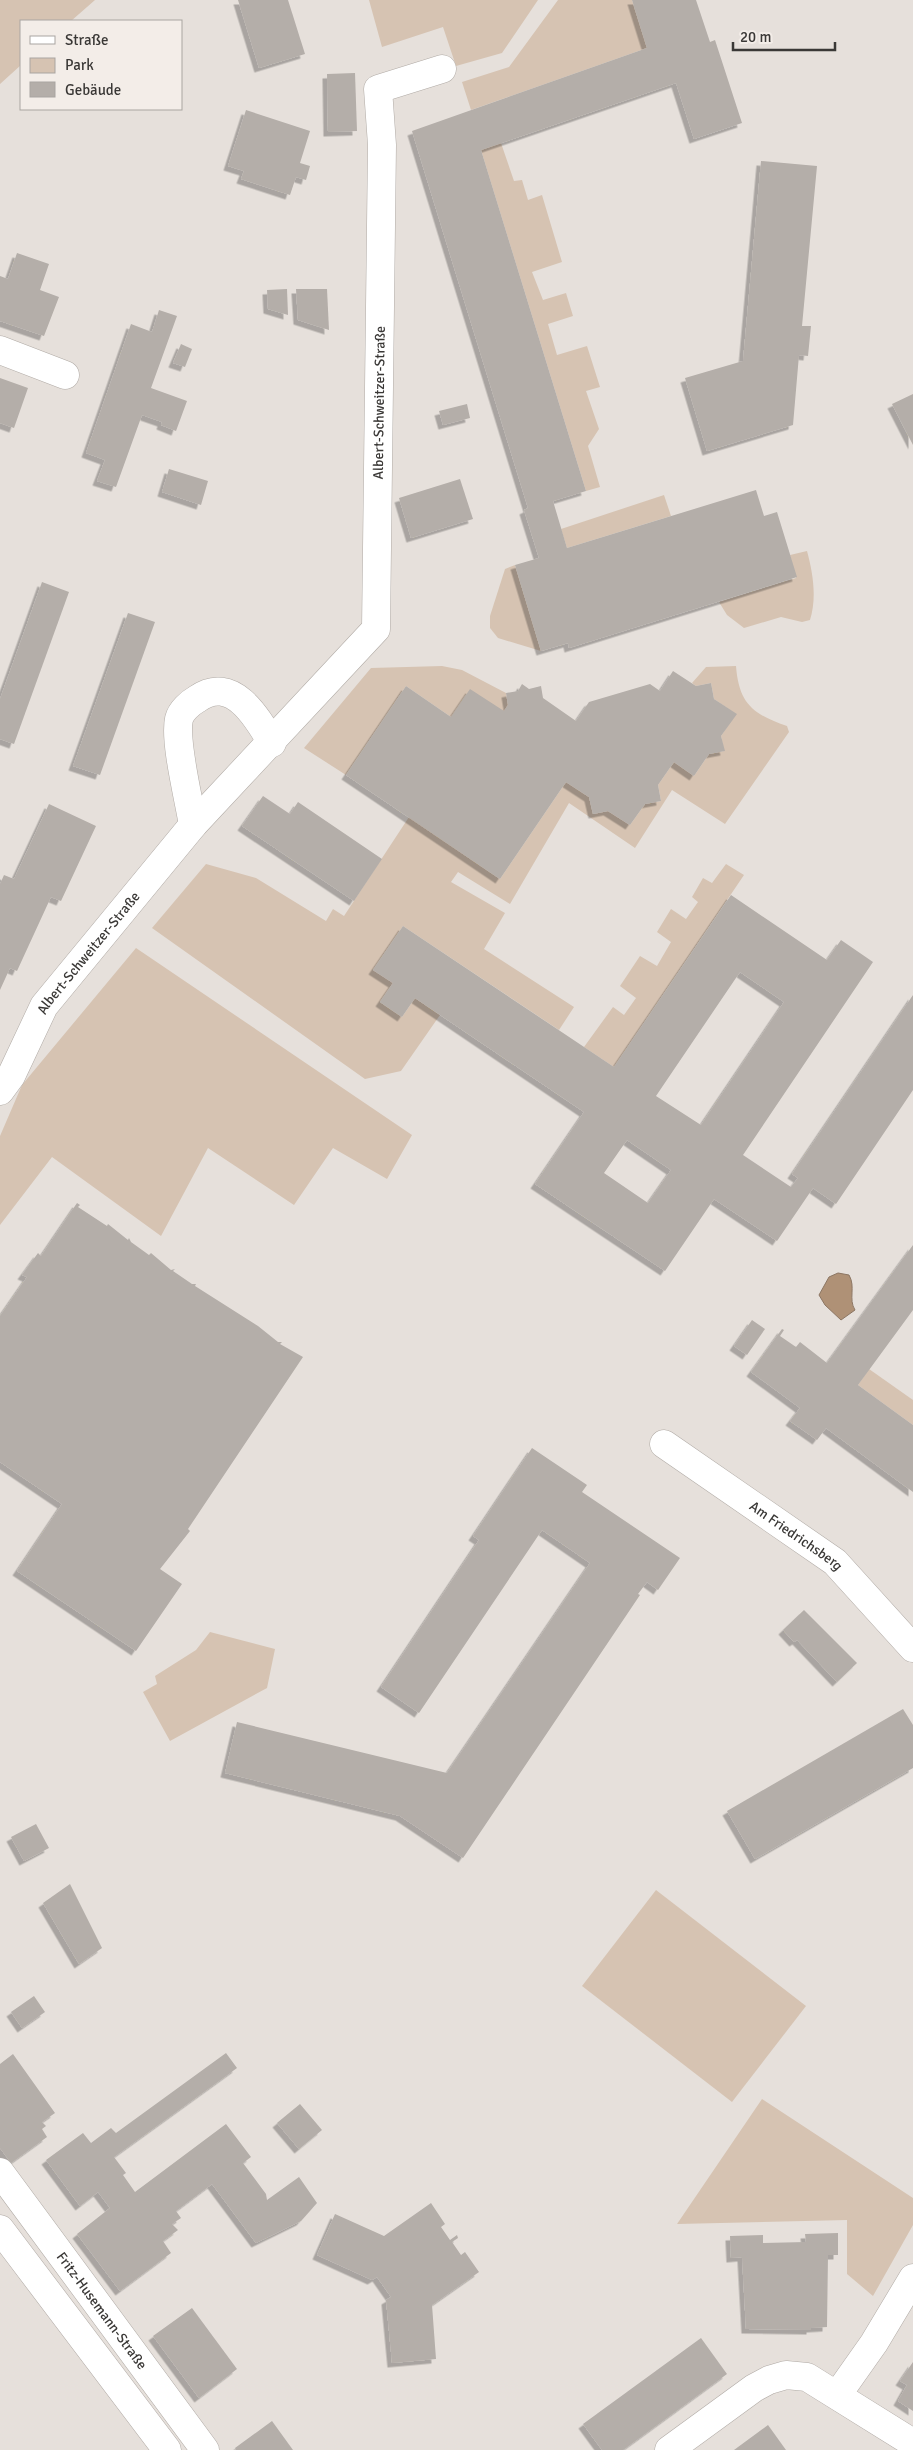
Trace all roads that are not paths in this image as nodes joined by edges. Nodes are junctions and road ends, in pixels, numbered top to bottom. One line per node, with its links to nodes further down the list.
1 (442, 69): 4 (street, Albert-Schweitzer-Straße)
2 (0, 350): 3 (street)
3 (65, 375)
4 (272, 743): 5 (street, Albert-Schweitzer-Straße); 5 (street)
5 (193, 825): 6 (street, Albert-Schweitzer-Straße)
6 (0, 1092)
7 (664, 1444): 8 (street, Am Friedrichsberg)
8 (913, 1648)
9 (0, 2172): 15 (street, Fritz-Husemann-Straße)
10 (0, 2229): 14 (street)
11 (913, 2278): 12 (street)
12 (838, 2394): 13 (street); 16 (street)
13 (913, 2443)
14 (166, 2450)
15 (205, 2450)
16 (669, 2450)

